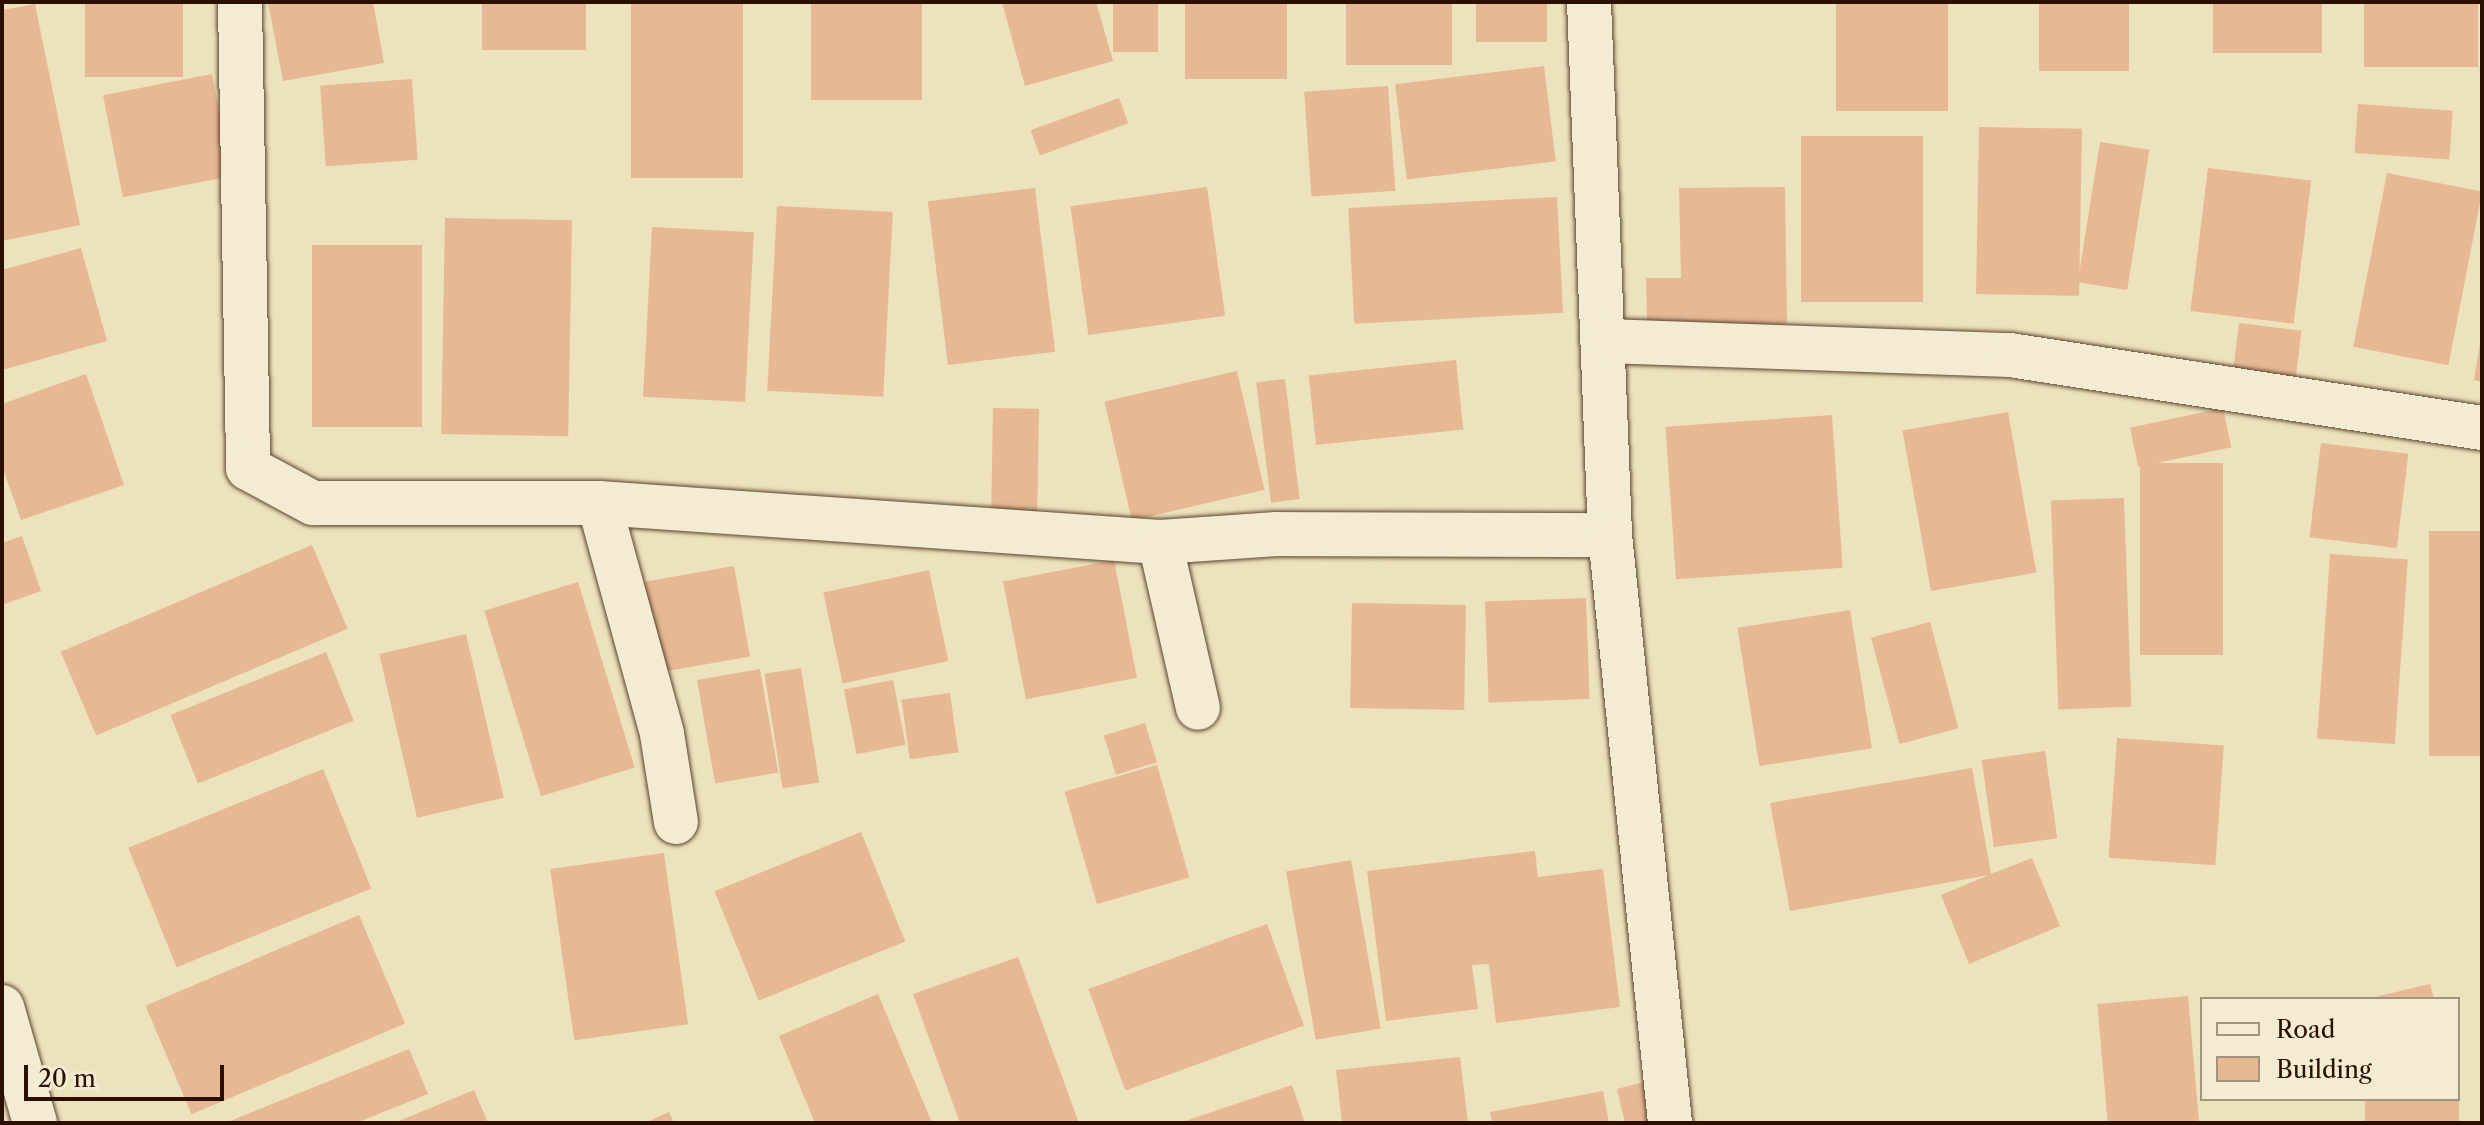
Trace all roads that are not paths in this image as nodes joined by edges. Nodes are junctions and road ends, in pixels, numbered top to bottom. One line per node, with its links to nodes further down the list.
1 (240, 2): 5 (street)
2 (1589, 2): 3 (street)
3 (1606, 341): 4 (street); 6 (street)
4 (2482, 428)
5 (599, 503): 7 (street); 9 (street)
6 (1610, 535): 7 (street); 12 (street)
7 (1160, 542): 8 (street)
8 (1198, 708)
9 (676, 822)
10 (2, 1007): 11 (street)
11 (35, 1123)
12 (1670, 1123)

